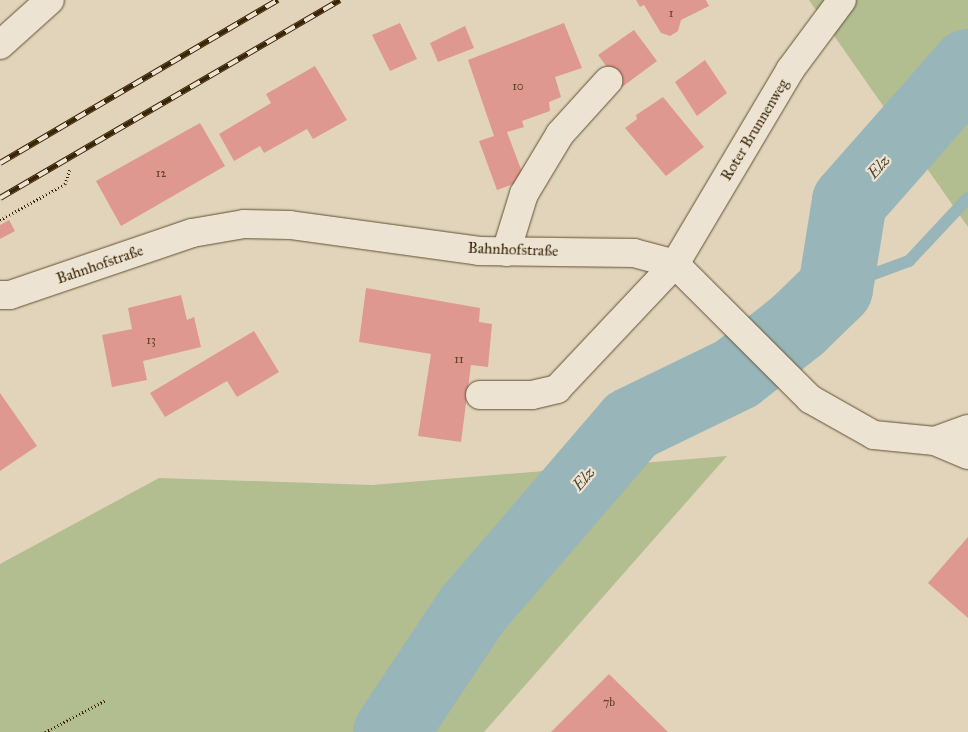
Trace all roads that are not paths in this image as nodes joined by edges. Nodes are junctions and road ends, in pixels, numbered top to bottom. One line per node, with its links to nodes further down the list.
1 (50, 0): 3 (street)
2 (842, 0): 7 (street, Roter Brunnenweg)
3 (27, 10): 4 (street)
4 (0, 45)
5 (608, 81): 6 (street)
6 (506, 252): 7 (street, Bahnhofstraße); 8 (street, Bahnhofstraße)
7 (675, 264): 9 (street, Roter Brunnenweg); 11 (street, Bahnhofstraße)
8 (0, 295)
9 (480, 395)
10 (968, 429): 11 (street)
11 (935, 441): 12 (street, Bahnhofstraße)
12 (968, 455)

